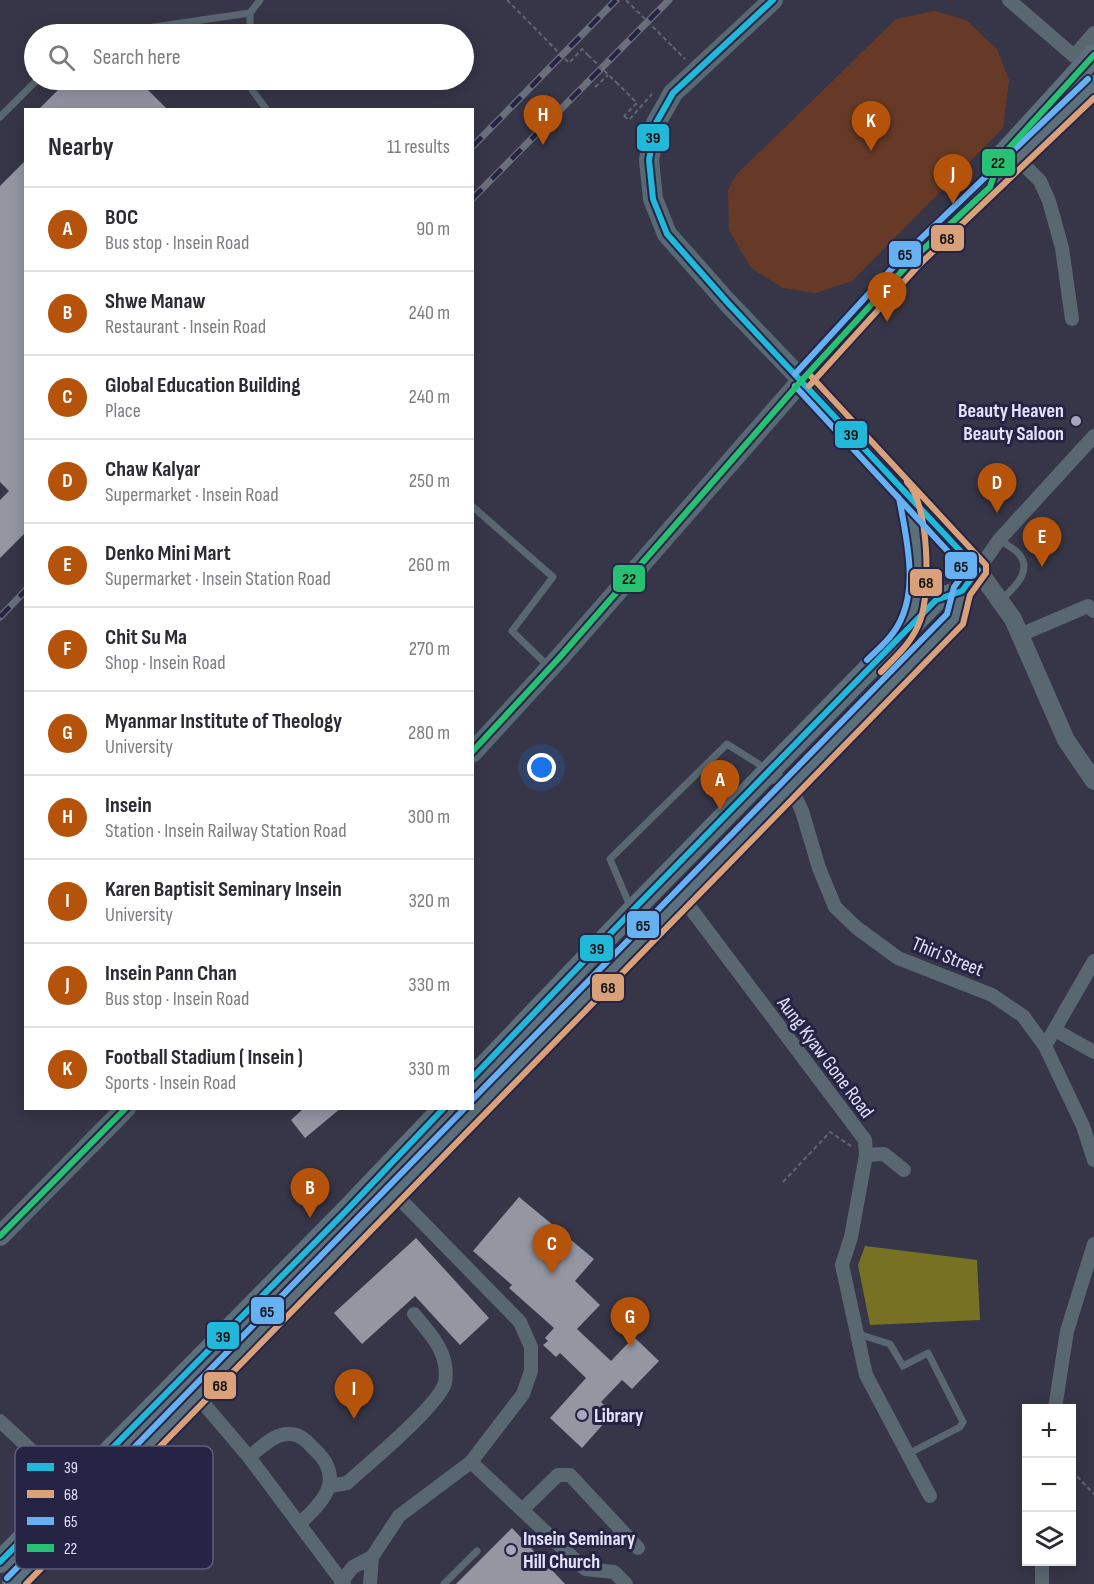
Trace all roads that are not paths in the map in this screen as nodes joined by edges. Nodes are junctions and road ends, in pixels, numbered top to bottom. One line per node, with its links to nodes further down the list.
1 (260, 0): 4 (lane)
2 (773, 0): 17 (main road)
3 (1009, 0): 7 (street)
4 (250, 13): 5 (lane); 6 (lane)
5 (175, 24)
6 (250, 24)
7 (1094, 33)
8 (1094, 55): 15 (main road)
9 (1094, 86): 14 (main road)
10 (27, 90): 13 (lane)
11 (252, 90): 12 (lane)
12 (266, 108)
13 (0, 117)
14 (1018, 159): 15 (main road); 16 (street)
15 (990, 187): 17 (main road)
16 (1072, 319)
17 (802, 380): 19 (main road); 28 (main road)
18 (1094, 436): 21 (street)
19 (907, 494): 22 (main road); 27 (main road)
20 (474, 508): 28 (lane)
21 (999, 540): 22 (street); 24 (lane)
22 (978, 570): 23 (main road); 24 (street)
23 (962, 591): 27 (main road); 32 (main road)
24 (1000, 600): 26 (street)
25 (1094, 611): 26 (street)
26 (1020, 634): 31 (street)
27 (902, 637): 30 (main road)
28 (550, 668): 29 (main road)
29 (474, 751)
30 (770, 771): 32 (street, Thiri Street); 34 (main road); 34 (lane)
31 (1094, 781)
32 (788, 790): 33 (main road); 39 (street, Thiri Street)
33 (682, 897): 37 (main road); 46 (street, Aung Kyaw Gone Road)
34 (632, 910): 36 (main road)
35 (1094, 961): 38 (street)
36 (566, 980): 37 (main road); 41 (main road)
37 (585, 997): 45 (main road)
38 (1055, 1030): 39 (street); 40 (street)
39 (1045, 1046): 47 (street, Thiri Street)
40 (1094, 1052)
41 (474, 1076)
42 (124, 1110): 52 (main road)
43 (443, 1110): 50 (main road)
44 (447, 1110): 45 (main road)
45 (462, 1125): 49 (main road)
46 (866, 1155): 48 (street); 55 (street)
47 (1094, 1160)
48 (904, 1170)
49 (395, 1194): 51 (main road); 65 (street)
50 (347, 1210): 51 (main road); 56 (main road)
51 (363, 1227): 57 (main road)
52 (0, 1236)
53 (1094, 1244): 58 (street)
54 (414, 1314): 66 (street)
55 (856, 1334): 63 (street); 63 (lane)
56 (180, 1378): 57 (street); 61 (main road)
57 (198, 1395): 62 (main road); 64 (street)
58 (1056, 1404)
59 (0, 1421): 60 (street)
60 (27, 1446)
61 (113, 1446)
62 (148, 1446)
63 (908, 1454): 67 (street)
64 (249, 1457): 66 (street); 69 (street)
65 (471, 1462): 68 (street); 73 (street)
66 (330, 1486): 69 (street)
67 (930, 1496)
68 (522, 1510): 71 (street); 83 (street)
69 (298, 1524): 78 (street)
70 (15, 1547): 74 (main road)
71 (639, 1548)
72 (477, 1551): 82 (lane)
73 (372, 1557): 78 (street); 81 (street)
74 (0, 1562)
75 (1042, 1566): 84 (street)
76 (28, 1569): 80 (main road)
77 (0, 1578): 79 (main road)
78 (342, 1583)
79 (6, 1584)
80 (13, 1584)
81 (370, 1584)
82 (444, 1584)
83 (627, 1584)
84 (1042, 1584)

